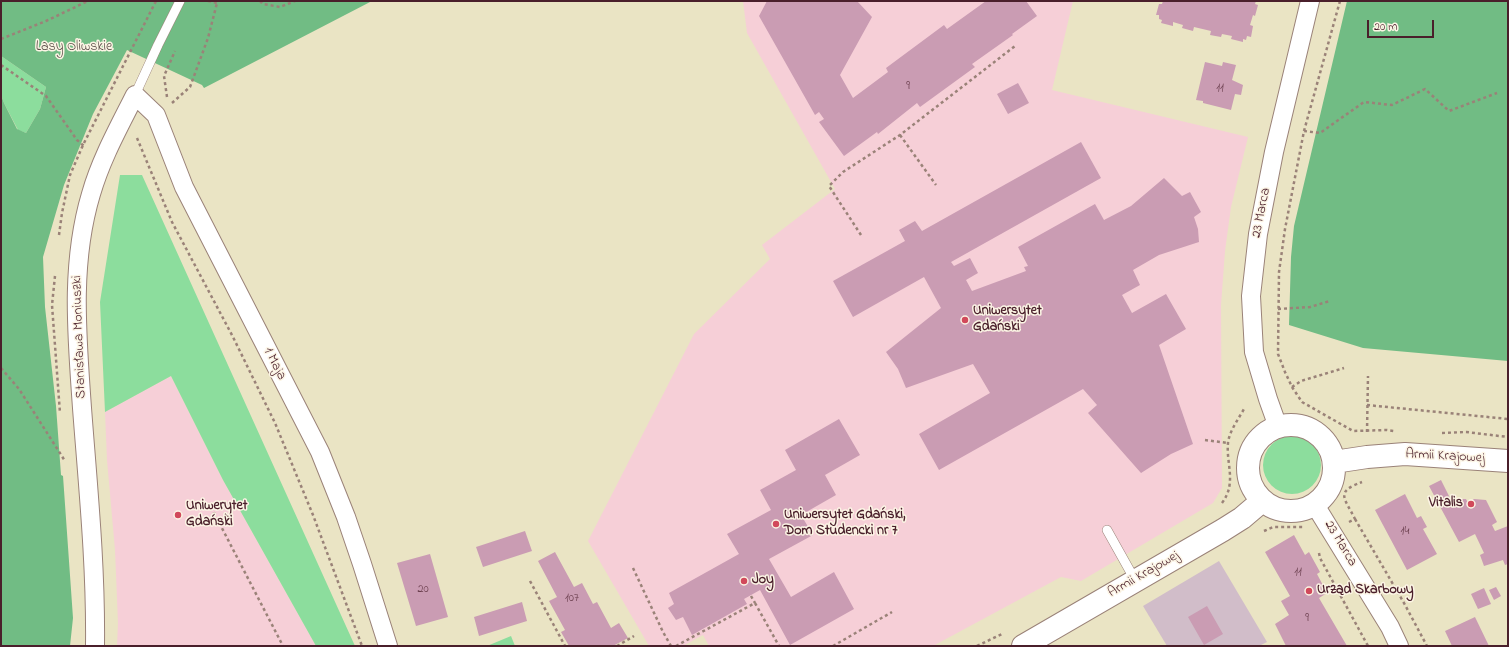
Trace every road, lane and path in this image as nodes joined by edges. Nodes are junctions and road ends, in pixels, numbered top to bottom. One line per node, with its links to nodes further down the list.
1 (88, 1): 10 (path)
2 (156, 1): 12 (path)
3 (180, 1): 15 (lane, Stanisława Moniuszki)
4 (208, 1): 9 (path)
5 (260, 1): 6 (path)
6 (295, 1)
7 (1310, 1): 31 (street, 23 Marca)
8 (1340, 1): 18 (path)
9 (217, 2): 17 (path)
10 (1, 38)
11 (1015, 46): 20 (path)
12 (1, 65)
13 (164, 76): 16 (path)
14 (1497, 94): 18 (path)
15 (135, 95): 37 (street, Stanisława Moniuszki); 57 (street, 1 Maja)
16 (167, 98)
17 (168, 105)
18 (1304, 131): 24 (path)
19 (134, 132): 56 (path)
20 (900, 135): 21 (path); 22 (path)
21 (936, 185)
22 (861, 235)
23 (1330, 301): 24 (path)
24 (1278, 309): 27 (path)
25 (1, 368): 37 (path)
26 (1344, 368): 27 (path)
27 (1292, 387): 32 (path)
28 (1367, 405): 30 (path)
29 (1245, 407): 34 (path)
30 (1508, 419)
31 (1278, 426): 36 (street); 39 (street)
32 (1367, 431)
33 (1205, 440): 34 (path)
34 (1228, 443): 38 (path)
35 (1508, 461): 36 (street, Armii Krajowej)
36 (1334, 462): 40 (street)
37 (87, 480): 54 (street, Stanisława Moniuszki)
38 (1227, 496)
39 (1262, 501): 40 (street); 48 (street, Armii Krajowej)
40 (1316, 505): 46 (street, 23 Marca)
41 (201, 509): 55 (path)
42 (1355, 519): 67 (path)
43 (1108, 530): 48 (lane)
44 (1306, 530): 45 (path)
45 (1259, 533)
46 (1333, 533): 65 (path); 66 (street, 23 Marca)
47 (634, 568): 60 (path)
48 (1135, 580): 64 (street, Armii Krajowej)
49 (530, 581): 58 (path)
50 (751, 596): 51 (path)
51 (755, 604): 61 (path); 62 (path)
52 (892, 612): 63 (path)
53 (634, 636): 59 (path)
54 (95, 646)
55 (283, 646)
56 (362, 646)
57 (388, 646)
58 (565, 646)
59 (617, 646)
60 (671, 646)
61 (676, 646)
62 (779, 646)
63 (833, 646)
64 (1022, 646)
65 (1368, 646)
66 (1399, 646)
67 (1427, 646)

